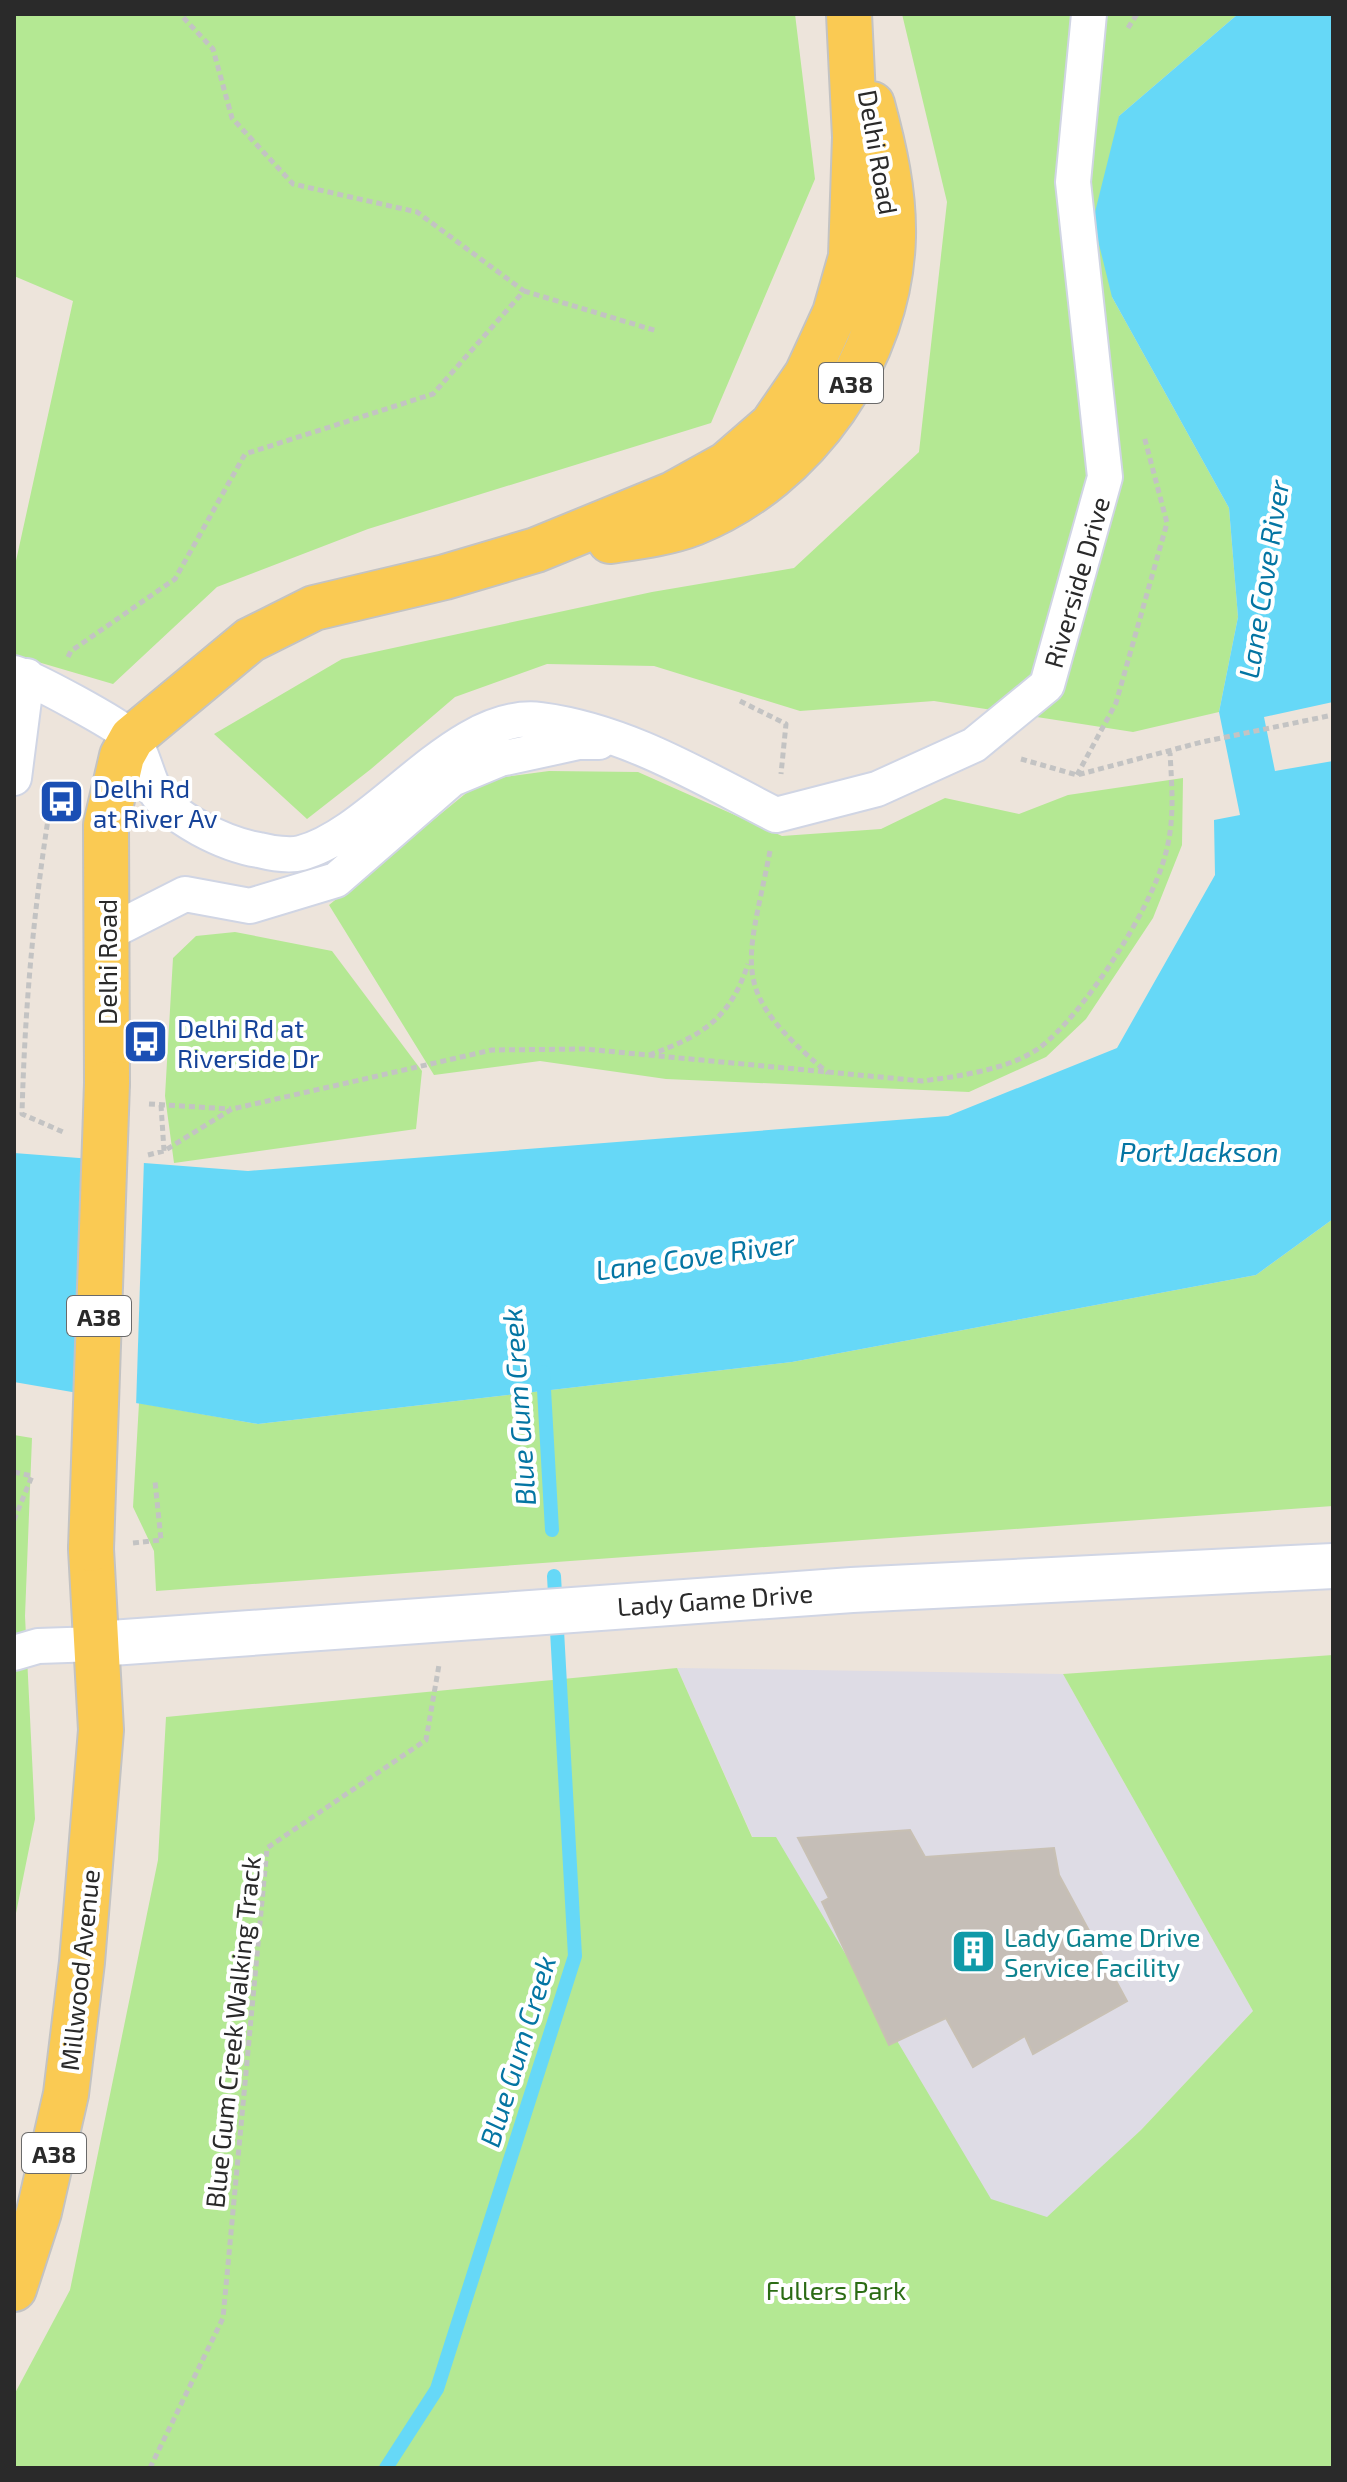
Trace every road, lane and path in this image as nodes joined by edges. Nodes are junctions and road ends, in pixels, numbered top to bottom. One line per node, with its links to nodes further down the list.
1 (180, 14): 4 (path)
2 (1089, 14): 12 (street, Riverside Drive)
3 (850, 18): 10 (main road, Delhi Road / A38)
4 (524, 291): 5 (path); 6 (path)
5 (657, 331)
6 (31, 680): 10 (street); 15 (street)
7 (740, 701): 16 (path)
8 (1116, 703): 14 (path)
9 (1333, 715): 13 (path)
10 (132, 738): 11 (street); 18 (main road, Delhi Road / A38)
11 (632, 742): 16 (street); 18 (street)
12 (974, 745): 14 (path); 16 (street, Riverside Drive)
13 (1170, 753): 14 (path); 21 (path)
14 (1077, 775)
15 (14, 778)
16 (776, 815): 19 (path)
17 (33, 911): 23 (path)
18 (108, 933): 29 (main road, Delhi Road / A38, bridge)
19 (749, 963): 20 (path); 21 (path)
20 (645, 1057): 21 (path); 22 (path)
21 (829, 1074)
22 (232, 1109): 24 (path); 24 (path)
23 (71, 1136)
24 (164, 1151): 25 (path)
25 (148, 1155)
26 (14, 1472): 28 (path)
27 (155, 1481): 29 (path)
28 (14, 1520)
29 (110, 1546): 32 (main road, Delhi Road / A38)
30 (1333, 1566): 31 (main road, Lady Game Drive)
31 (447, 1617): 32 (main road, Lady Game Drive); 35 (path, Blue Gum Creek Walking Track)
32 (97, 1644): 33 (street); 34 (main road, Millwood Avenue / A38)
33 (14, 1653)
34 (14, 2289)
35 (150, 2468)

